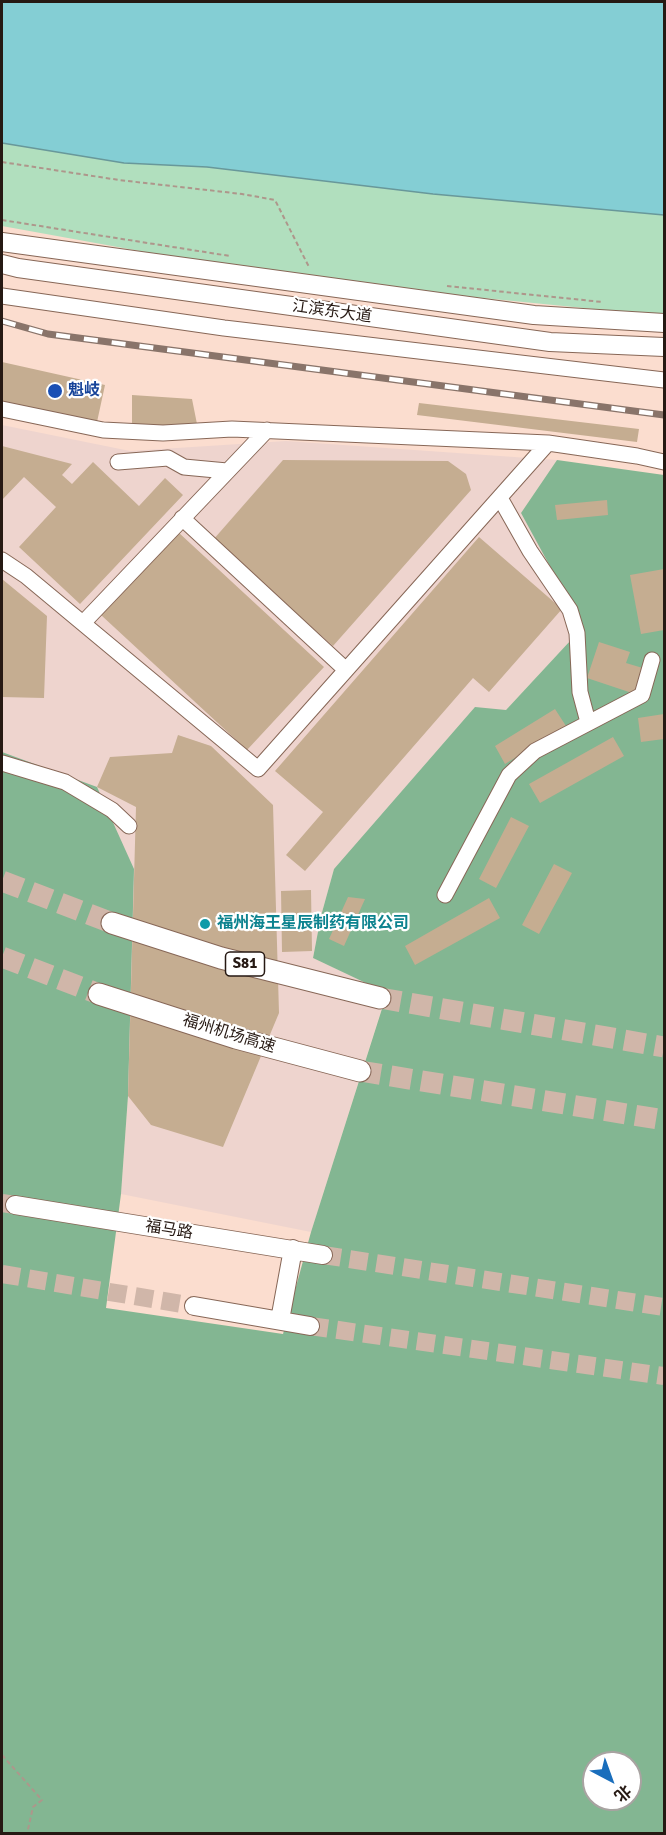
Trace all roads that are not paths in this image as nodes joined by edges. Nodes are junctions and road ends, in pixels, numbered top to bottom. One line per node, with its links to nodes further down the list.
1 (2, 242): 4 (main road)
2 (2, 264): 5 (main road, 江滨东大道)
3 (2, 296): 6 (street)
4 (664, 323)
5 (664, 347)
6 (664, 380)
7 (2, 409): 8 (street)
8 (267, 430): 9 (street); 12 (street)
9 (548, 443): 11 (street); 13 (street)
10 (118, 462): 12 (street)
11 (664, 462)
12 (227, 471): 14 (street)
13 (500, 498): 18 (street); 19 (street)
14 (182, 518): 16 (street); 18 (street)
15 (2, 560): 16 (street)
16 (83, 624): 18 (street)
17 (652, 660): 19 (street)
18 (346, 670)
19 (588, 722): 22 (street)
20 (2, 763): 21 (street)
21 (129, 826)
22 (445, 895)
23 (112, 923): 25 (highway, S81)
24 (99, 994): 26 (highway, 福州机场高速)
25 (380, 998)
26 (360, 1071)
27 (15, 1205): 28 (main road, 福马路)
28 (293, 1249): 29 (main road, 福马路); 31 (main road)
29 (323, 1255)
30 (194, 1306): 31 (main road)
31 (280, 1320): 32 (main road)
32 (310, 1326)

